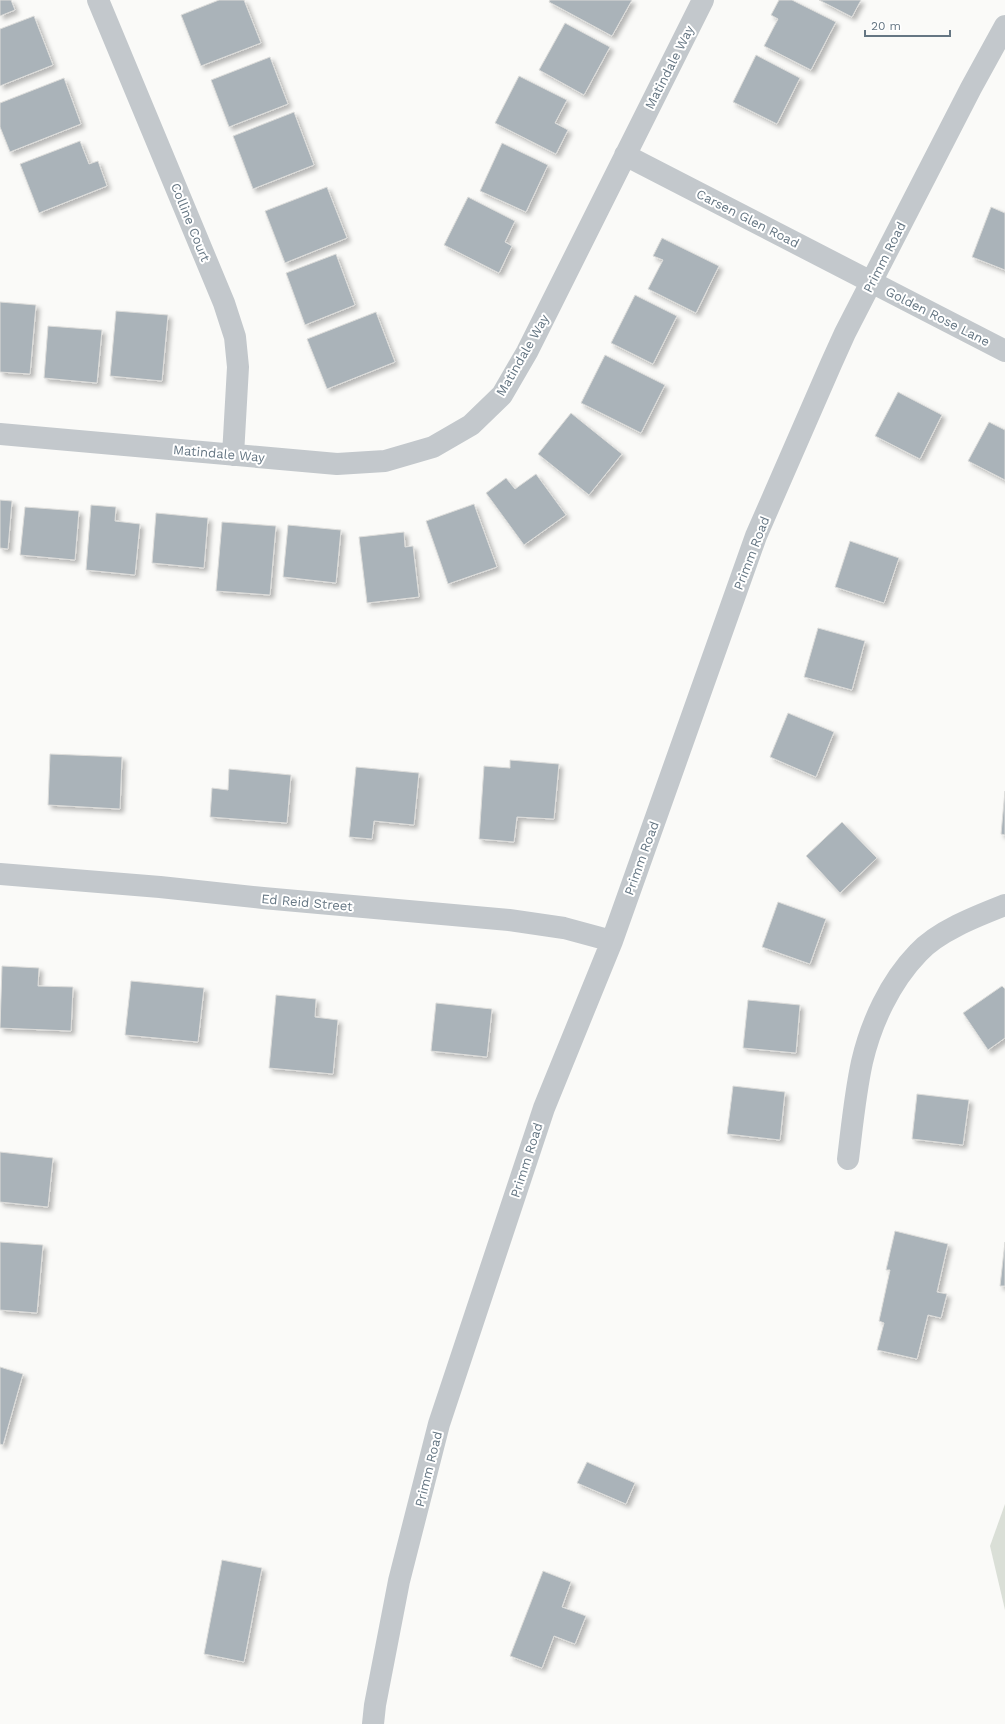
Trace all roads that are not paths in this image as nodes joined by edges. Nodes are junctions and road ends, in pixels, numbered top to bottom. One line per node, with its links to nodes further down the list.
1 (98, 0): 8 (street, Colline Court)
2 (703, 0): 4 (street, Matindale Way)
3 (1005, 26): 5 (street, Primm Road)
4 (625, 156): 5 (street, Carsen Glen Road); 8 (street, Matindale Way)
5 (871, 281): 6 (street, Golden Rose Lane); 11 (street, Primm Road)
6 (1005, 351)
7 (0, 434): 8 (street, Matindale Way)
8 (233, 455)
9 (0, 874): 11 (street, Ed Reid Street)
10 (1005, 905): 12 (street)
11 (612, 941): 13 (street, Primm Road)
12 (848, 1159)
13 (373, 1724)

